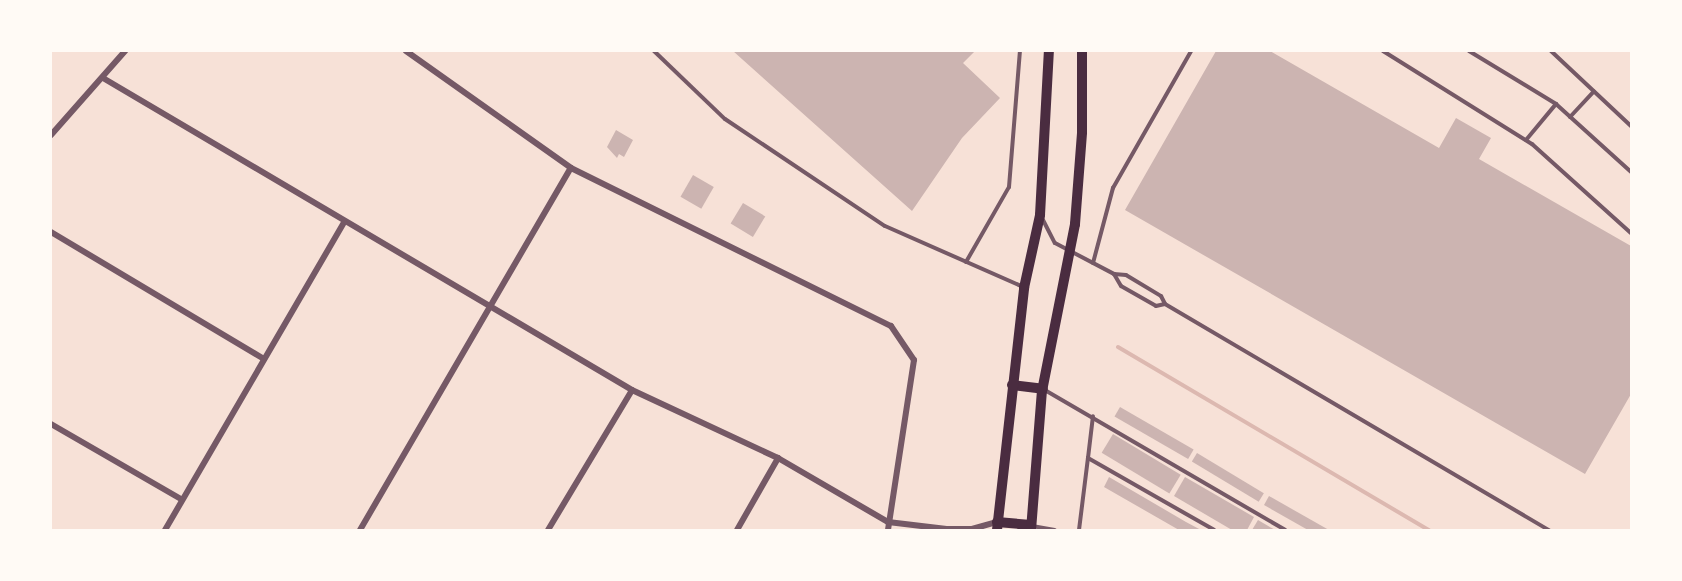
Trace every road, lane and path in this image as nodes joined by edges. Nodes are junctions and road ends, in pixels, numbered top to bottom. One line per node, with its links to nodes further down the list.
1 (125, 51): 11 (street)
2 (406, 51): 18 (street)
3 (654, 51): 25 (lane)
4 (1020, 51): 25 (lane)
5 (1049, 51): 20 (main road)
6 (1082, 51): 24 (main road)
7 (1191, 51): 26 (lane)
8 (1383, 51): 17 (lane)
9 (1469, 51): 13 (lane)
10 (1551, 51): 12 (lane)
11 (104, 78): 16 (street); 21 (street)
12 (1594, 91): 14 (lane); 15 (lane)
13 (1556, 104): 14 (lane); 17 (lane)
14 (1570, 117): 19 (lane)
15 (1631, 126)
16 (51, 135)
17 (1526, 140): 23 (lane)
18 (571, 168): 30 (street); 40 (street)
19 (1630, 171)
20 (1040, 215): 24 (lane); 28 (main road)
21 (344, 222): 30 (street); 31 (street)
22 (51, 232): 31 (street)
23 (1631, 233)
24 (1069, 252): 26 (lane); 33 (main road)
25 (966, 262): 28 (lane)
26 (1093, 263): 27 (lane)
27 (1114, 274): 29 (lane); 29 (lane)
28 (1024, 288): 32 (main road)
29 (1165, 304): 51 (lane)
30 (490, 307): 34 (street); 44 (street)
31 (264, 359): 39 (street)
32 (1012, 385): 33 (main road); 41 (main road)
33 (1042, 389): 35 (lane); 42 (main road)
34 (632, 390): 37 (street); 45 (street)
35 (1093, 416): 38 (lane); 50 (lane)
36 (51, 424): 39 (street)
37 (778, 458): 40 (street); 46 (street)
38 (1088, 458): 48 (lane); 49 (lane)
39 (181, 499): 43 (street)
40 (888, 526): 41 (street)
41 (997, 526): 42 (main road)
42 (1031, 528): 47 (lane)
43 (165, 530)
44 (360, 530)
45 (548, 530)
46 (736, 530)
47 (1055, 530)
48 (1079, 530)
49 (1214, 530)
50 (1284, 530)
51 (1549, 530)

